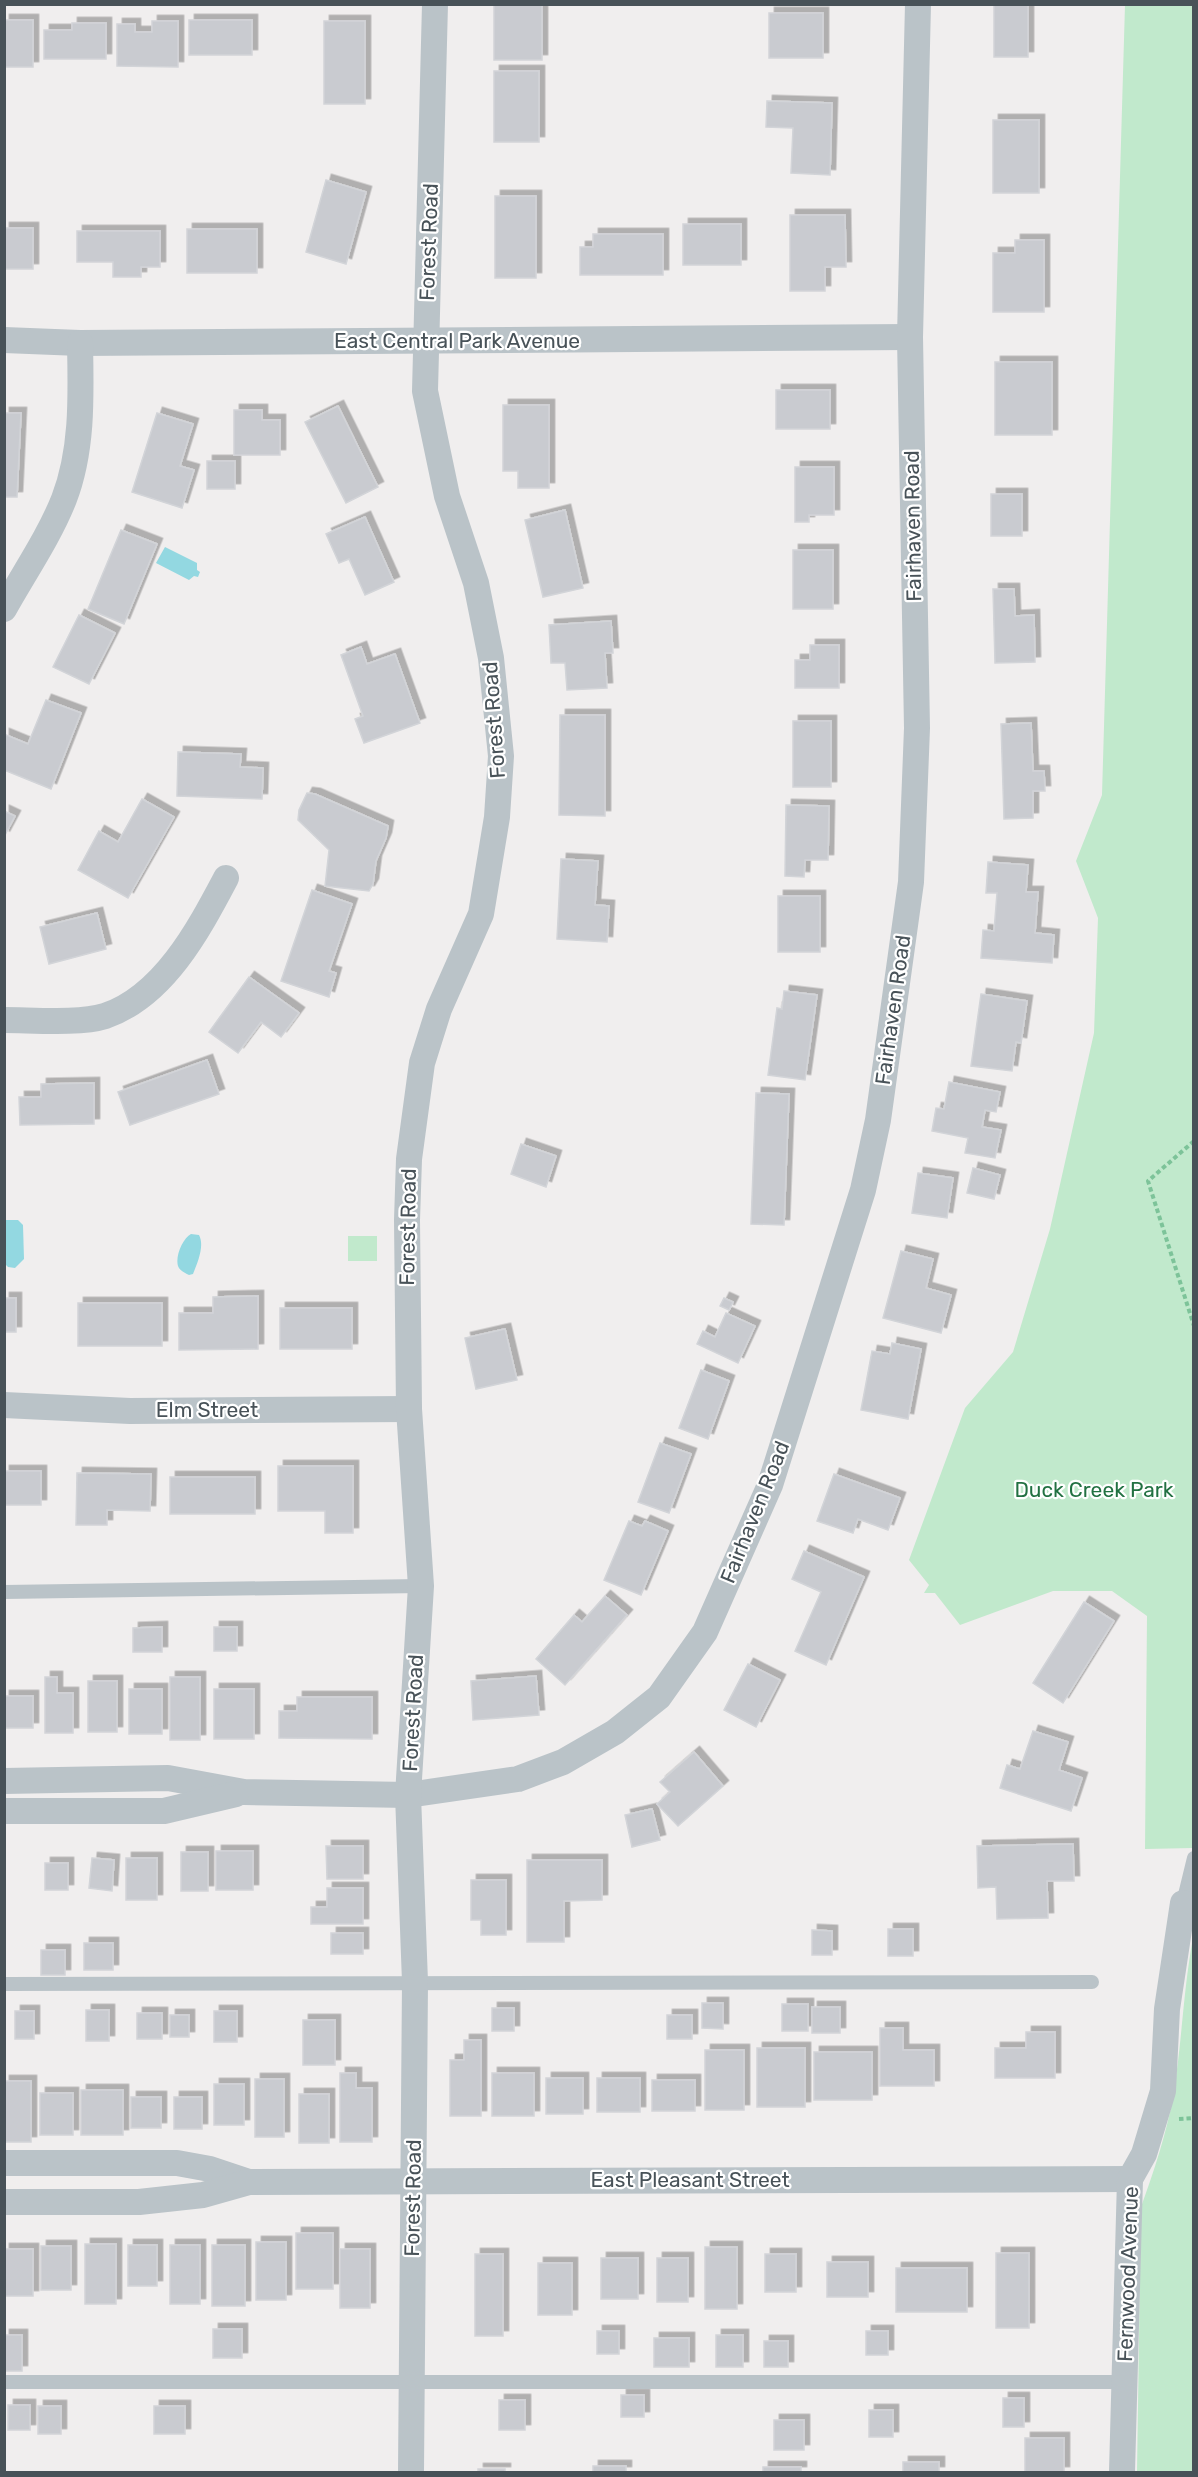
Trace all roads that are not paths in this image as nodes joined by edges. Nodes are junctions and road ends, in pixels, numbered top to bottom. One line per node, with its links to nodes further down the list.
1 (435, 4): 5 (street, Forest Road)
2 (918, 4): 3 (street, Fairhaven Road)
3 (910, 337): 5 (street, East Central Park Avenue); 16 (street, Fairhaven Road)
4 (4, 340): 6 (street, East Central Park Avenue)
5 (425, 341): 6 (street, East Central Park Avenue); 11 (street, Forest Road)
6 (80, 343): 7 (street)
7 (4, 609)
8 (226, 878): 9 (street)
9 (4, 1020)
10 (4, 1405): 11 (street, Elm Street)
11 (409, 1409): 12 (street, Forest Road)
12 (421, 1586): 13 (lane); 16 (street, Forest Road)
13 (4, 1592)
14 (4, 1781): 15 (street)
15 (244, 1792): 16 (street, Fairhaven Road); 17 (street)
16 (408, 1795): 20 (street, Forest Road)
17 (4, 1811)
18 (1194, 1858): 19 (lane)
19 (1183, 1904): 24 (street, Fernwood Avenue)
20 (415, 1982): 21 (lane); 22 (lane); 25 (street, Forest Road)
21 (1092, 1982)
22 (4, 1984)
23 (4, 2163): 26 (street, East Pleasant Street)
24 (1130, 2179): 25 (street, East Pleasant Street); 29 (street, Fernwood Avenue)
25 (413, 2181): 26 (street, East Pleasant Street); 30 (street, Forest Road)
26 (249, 2182): 27 (street, East Pleasant Street)
27 (4, 2202)
28 (4, 2382): 30 (lane)
29 (1125, 2382): 30 (lane); 32 (street, Fernwood Avenue)
30 (411, 2384): 31 (street, Forest Road)
31 (411, 2472)
32 (1122, 2472)

